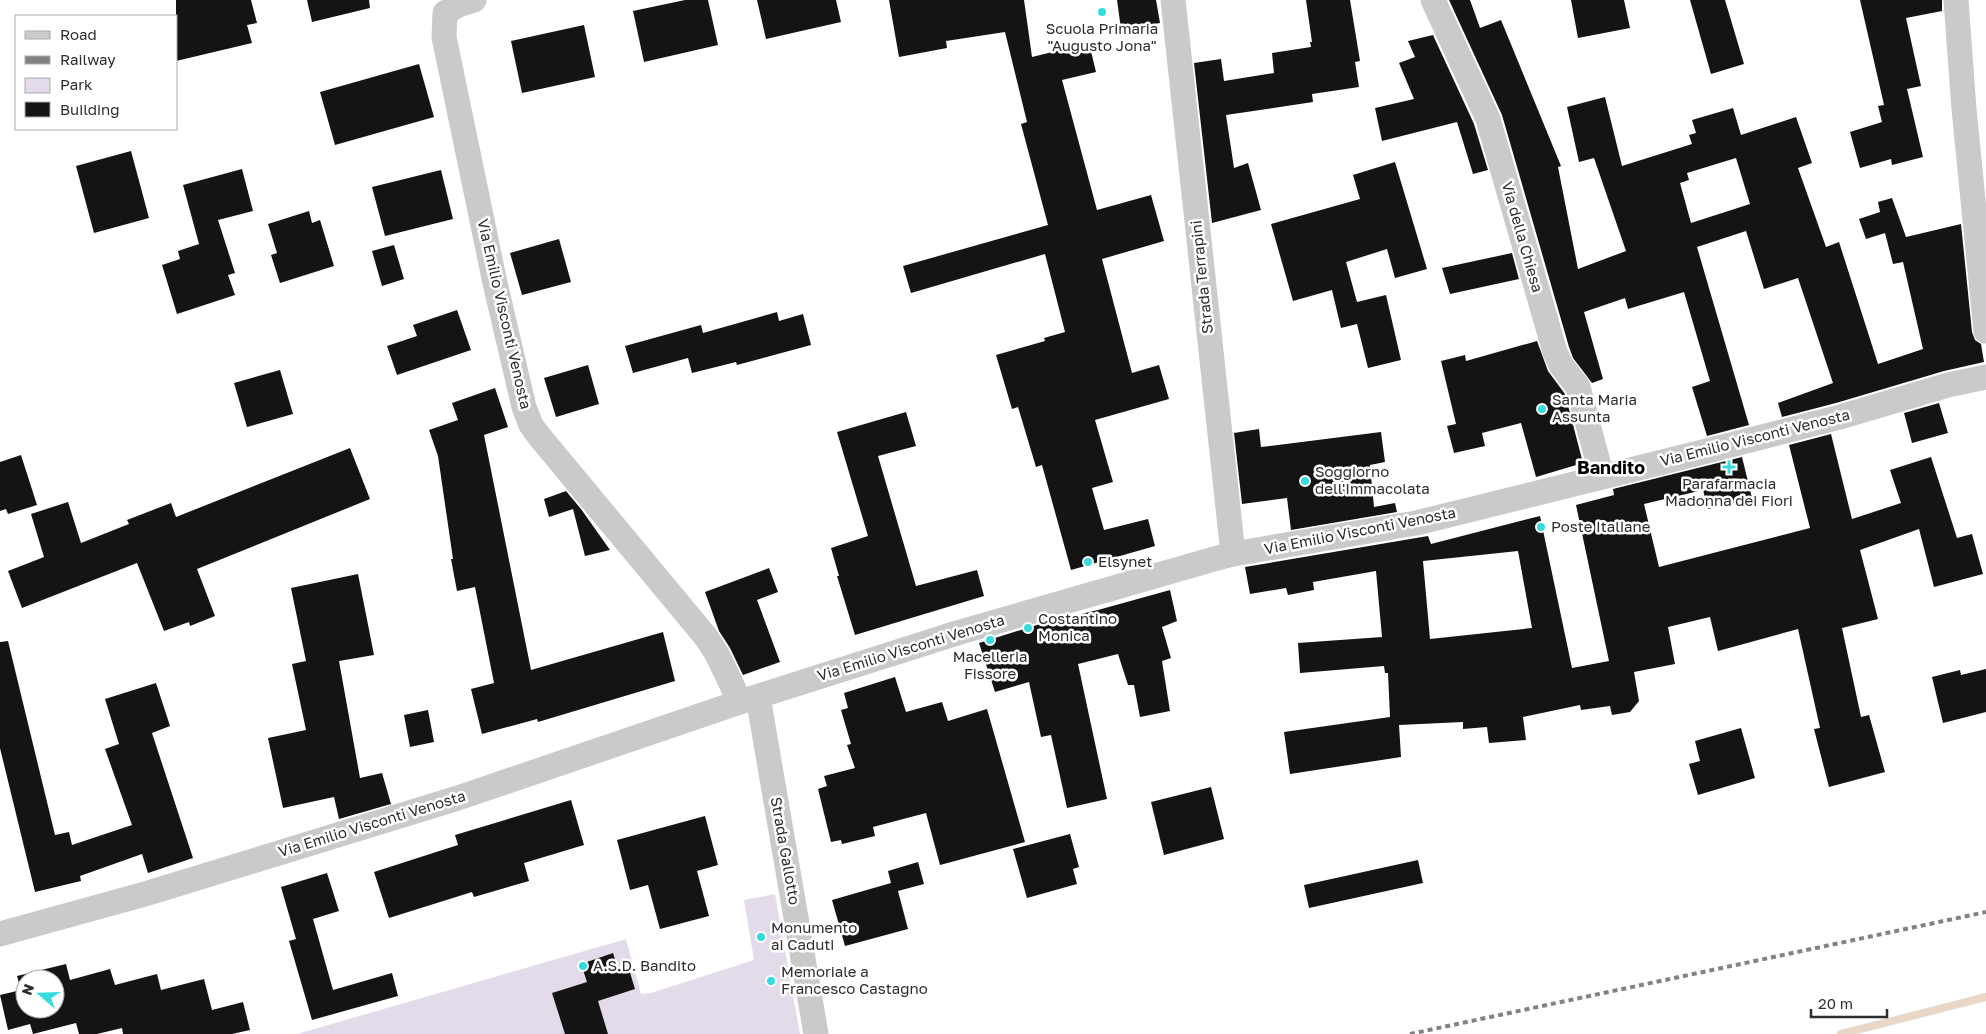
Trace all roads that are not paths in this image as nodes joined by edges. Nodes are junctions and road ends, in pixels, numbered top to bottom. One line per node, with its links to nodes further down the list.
1 (474, 0): 9 (street, Via Emilio Visconti Venosta)
2 (1173, 0): 8 (street, Strada Terrapini)
3 (1433, 0): 7 (street, Via della Chiesa)
4 (1956, 0): 5 (street)
5 (1986, 331)
6 (1986, 378): 7 (street, Via Emilio Visconti Venosta)
7 (1602, 477): 8 (street, Via Emilio Visconti Venosta)
8 (1233, 554): 9 (street, Via Emilio Visconti Venosta)
9 (749, 700): 10 (street, Via Emilio Visconti Venosta); 11 (street, Strada Gallotto)
10 (0, 934)
11 (816, 1034)

